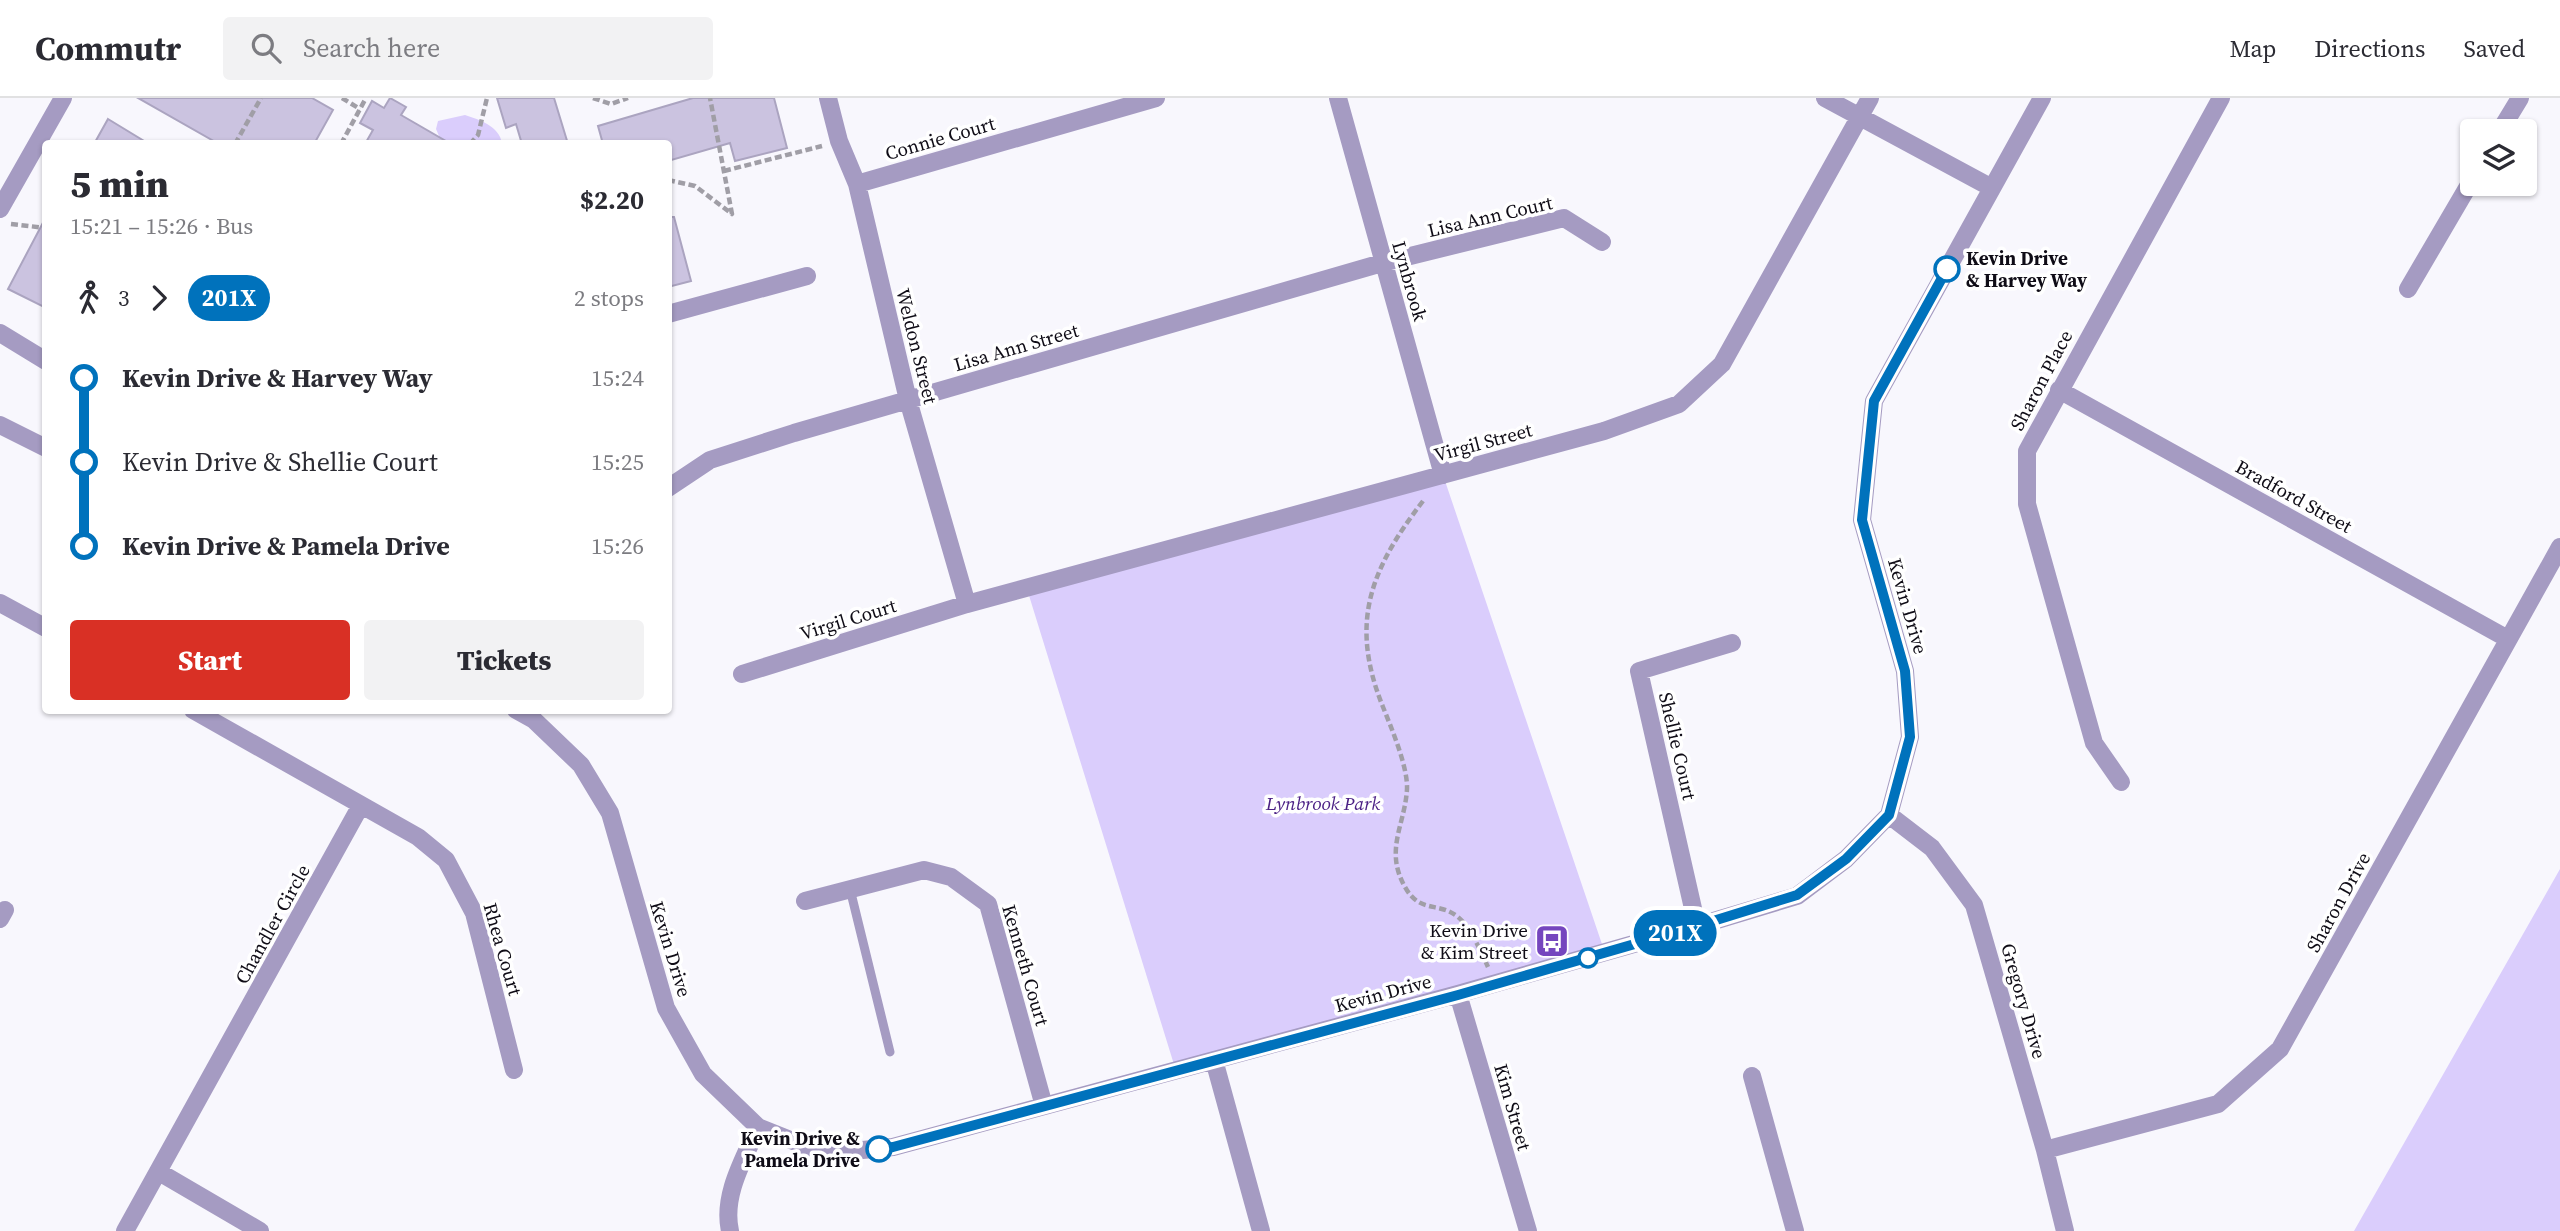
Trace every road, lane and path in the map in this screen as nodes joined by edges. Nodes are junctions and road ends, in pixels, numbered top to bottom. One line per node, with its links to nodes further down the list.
1 (63, 98): 29 (street)
2 (261, 98): 20 (path)
3 (342, 98): 17 (path)
4 (366, 98): 17 (path)
5 (486, 98): 22 (path)
6 (593, 98): 7 (path)
7 (628, 98)
8 (710, 98): 24 (path)
9 (828, 98): 23 (street, Weldon Street)
10 (1156, 98): 26 (street, Connie Court)
11 (1338, 98): 33 (street, Lynbrook)
12 (1825, 98): 18 (street)
13 (1870, 98): 18 (street, Virgil Street)
14 (2042, 98): 27 (street, Kevin Drive)
15 (2221, 98): 39 (street, Sharon Place)
16 (2520, 98): 19 (street)
17 (360, 109): 21 (path)
18 (1859, 117): 27 (street); 43 (street, Virgil Street)
19 (2507, 119)
20 (237, 140)
21 (343, 140)
22 (472, 140)
23 (839, 141): 24 (path); 26 (street, Weldon Street)
24 (724, 172): 25 (path)
25 (672, 181)
26 (857, 184): 40 (street, Weldon Street)
27 (1992, 188): 56 (street, Kevin Drive)
28 (2462, 196): 35 (street)
29 (0, 209)
30 (0, 222): 31 (path)
31 (42, 227)
32 (1602, 242): 33 (street, Lisa Ann Court)
33 (1382, 263): 40 (street, Lisa Ann Street); 43 (street, Lynbrook)
34 (807, 276): 36 (street)
35 (2408, 289)
36 (672, 313)
37 (0, 333): 38 (street)
38 (42, 359)
39 (2059, 390): 49 (street, Bradford Street); 54 (street, Sharon Place)
40 (908, 400): 44 (street, Lisa Ann Street); 47 (street, Weldon Street)
41 (0, 425): 42 (street)
42 (42, 446)
43 (1443, 475): 47 (street, Virgil Street); 60 (path)
44 (672, 485)
45 (2560, 547): 49 (street, Sharon Drive)
46 (0, 603): 48 (street)
47 (967, 604): 51 (street, Virgil Court)
48 (42, 626)
49 (2508, 639): 68 (street, Sharon Drive)
50 (1732, 643): 59 (street, Shellie Court)
51 (742, 674)
52 (199, 714): 55 (street)
53 (537, 715): 67 (street, Kevin Drive)
54 (2121, 782)
55 (361, 805): 64 (street, Rhea Court); 69 (street, Chandler Circle)
56 (1889, 815): 59 (street, Kevin Drive); 68 (street, Gregory Drive)
57 (850, 889): 58 (street, Kenneth Court); 62 (lane); 66 (street, Kenneth Court)
58 (805, 901)
59 (1697, 926): 60 (street, Kevin Drive)
60 (1495, 984): 61 (street, Kevin Drive)
61 (1458, 995): 63 (street, Kevin Drive); 74 (street, Kim Street)
62 (890, 1052)
63 (1214, 1060): 66 (street, Kevin Drive); 73 (street)
64 (514, 1070)
65 (1752, 1076): 75 (street)
66 (1044, 1106): 67 (street, Kevin Drive)
67 (758, 1127): 72 (street)
68 (2045, 1150): 76 (street, Gregory Drive)
69 (159, 1172): 70 (street, Chandler Circle); 71 (street)
70 (125, 1231)
71 (260, 1231)
72 (730, 1231)
73 (1261, 1231)
74 (1528, 1231)
75 (1795, 1231)
76 (2065, 1231)

